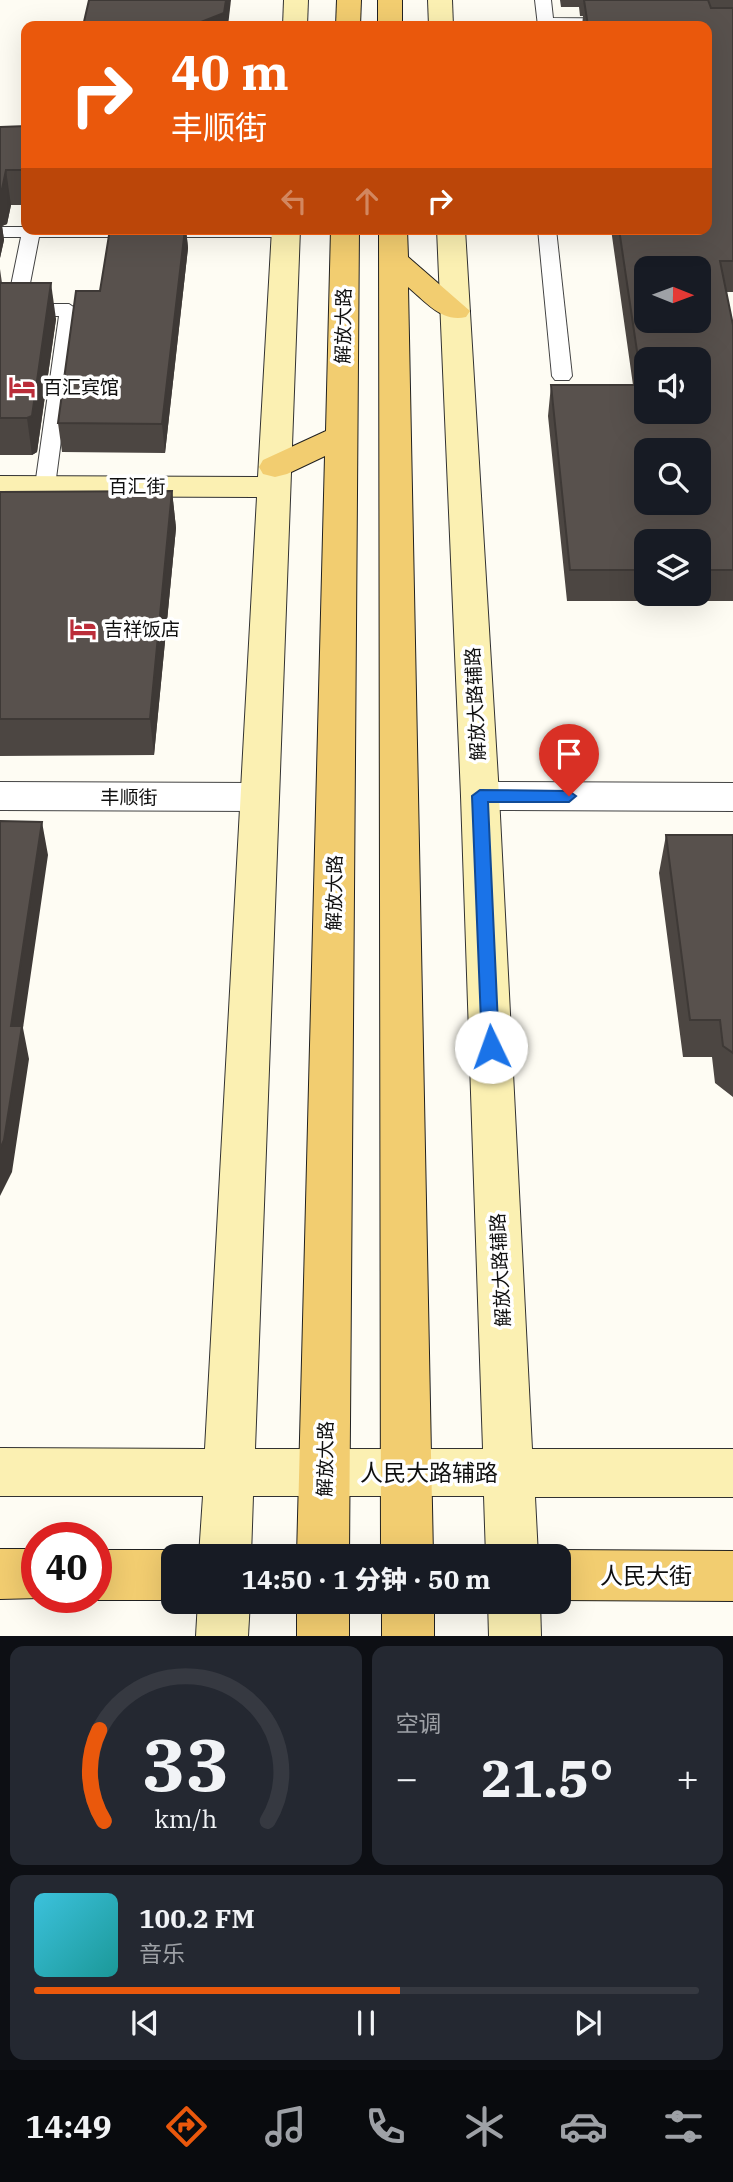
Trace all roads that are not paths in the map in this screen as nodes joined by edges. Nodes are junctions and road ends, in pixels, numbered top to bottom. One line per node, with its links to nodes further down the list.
1 (296, 0): 5 (street)
2 (349, 0): 6 (main road)
3 (440, 0): 7 (street)
4 (543, 0): 8 (lane)
5 (295, 21)
6 (348, 21)
7 (441, 21)
8 (546, 21)
9 (0, 232): 10 (lane)
10 (21, 232)
11 (30, 235): 22 (lane)
12 (286, 235): 20 (street)
13 (345, 235): 19 (main road, 解放大路)
14 (451, 235): 17 (street, 解放大路辅路)
15 (548, 235): 18 (lane)
16 (393, 244): 17 (main road); 30 (main road)
17 (455, 311): 24 (street, 解放大路辅路)
18 (562, 376)
19 (342, 436): 20 (main road); 29 (main road, 解放大路)
20 (274, 477): 22 (street, 百汇街); 25 (street)
21 (0, 486): 22 (street, 百汇街)
22 (44, 486)
23 (0, 796): 25 (street, 丰顺街)
24 (480, 796): 26 (street); 31 (street, 解放大路辅路)
25 (259, 797): 28 (street)
26 (733, 797)
27 (0, 1472): 28 (street, 人民大路辅路)
28 (228, 1472): 29 (street, 人民大路辅路); 33 (street)
29 (325, 1472): 30 (street, 人民大路辅路); 34 (main road, 解放大路)
30 (407, 1472): 31 (street, 人民大路辅路); 35 (main road)
31 (509, 1473): 32 (street, 人民大路辅路); 36 (street, 解放大路辅路)
32 (733, 1473)
33 (225, 1544)
34 (323, 1544)
35 (407, 1544)
36 (512, 1544)
37 (0, 1574): 38 (main road)
38 (21, 1574)
39 (112, 1575): 40 (main road)
40 (161, 1575)
41 (571, 1575): 42 (main road, 人民大街)
42 (733, 1576)
43 (223, 1614): 47 (street)
44 (323, 1614): 48 (main road)
45 (408, 1614): 49 (main road)
46 (514, 1614): 50 (street)
47 (222, 1636)
48 (323, 1636)
49 (408, 1636)
50 (515, 1636)

